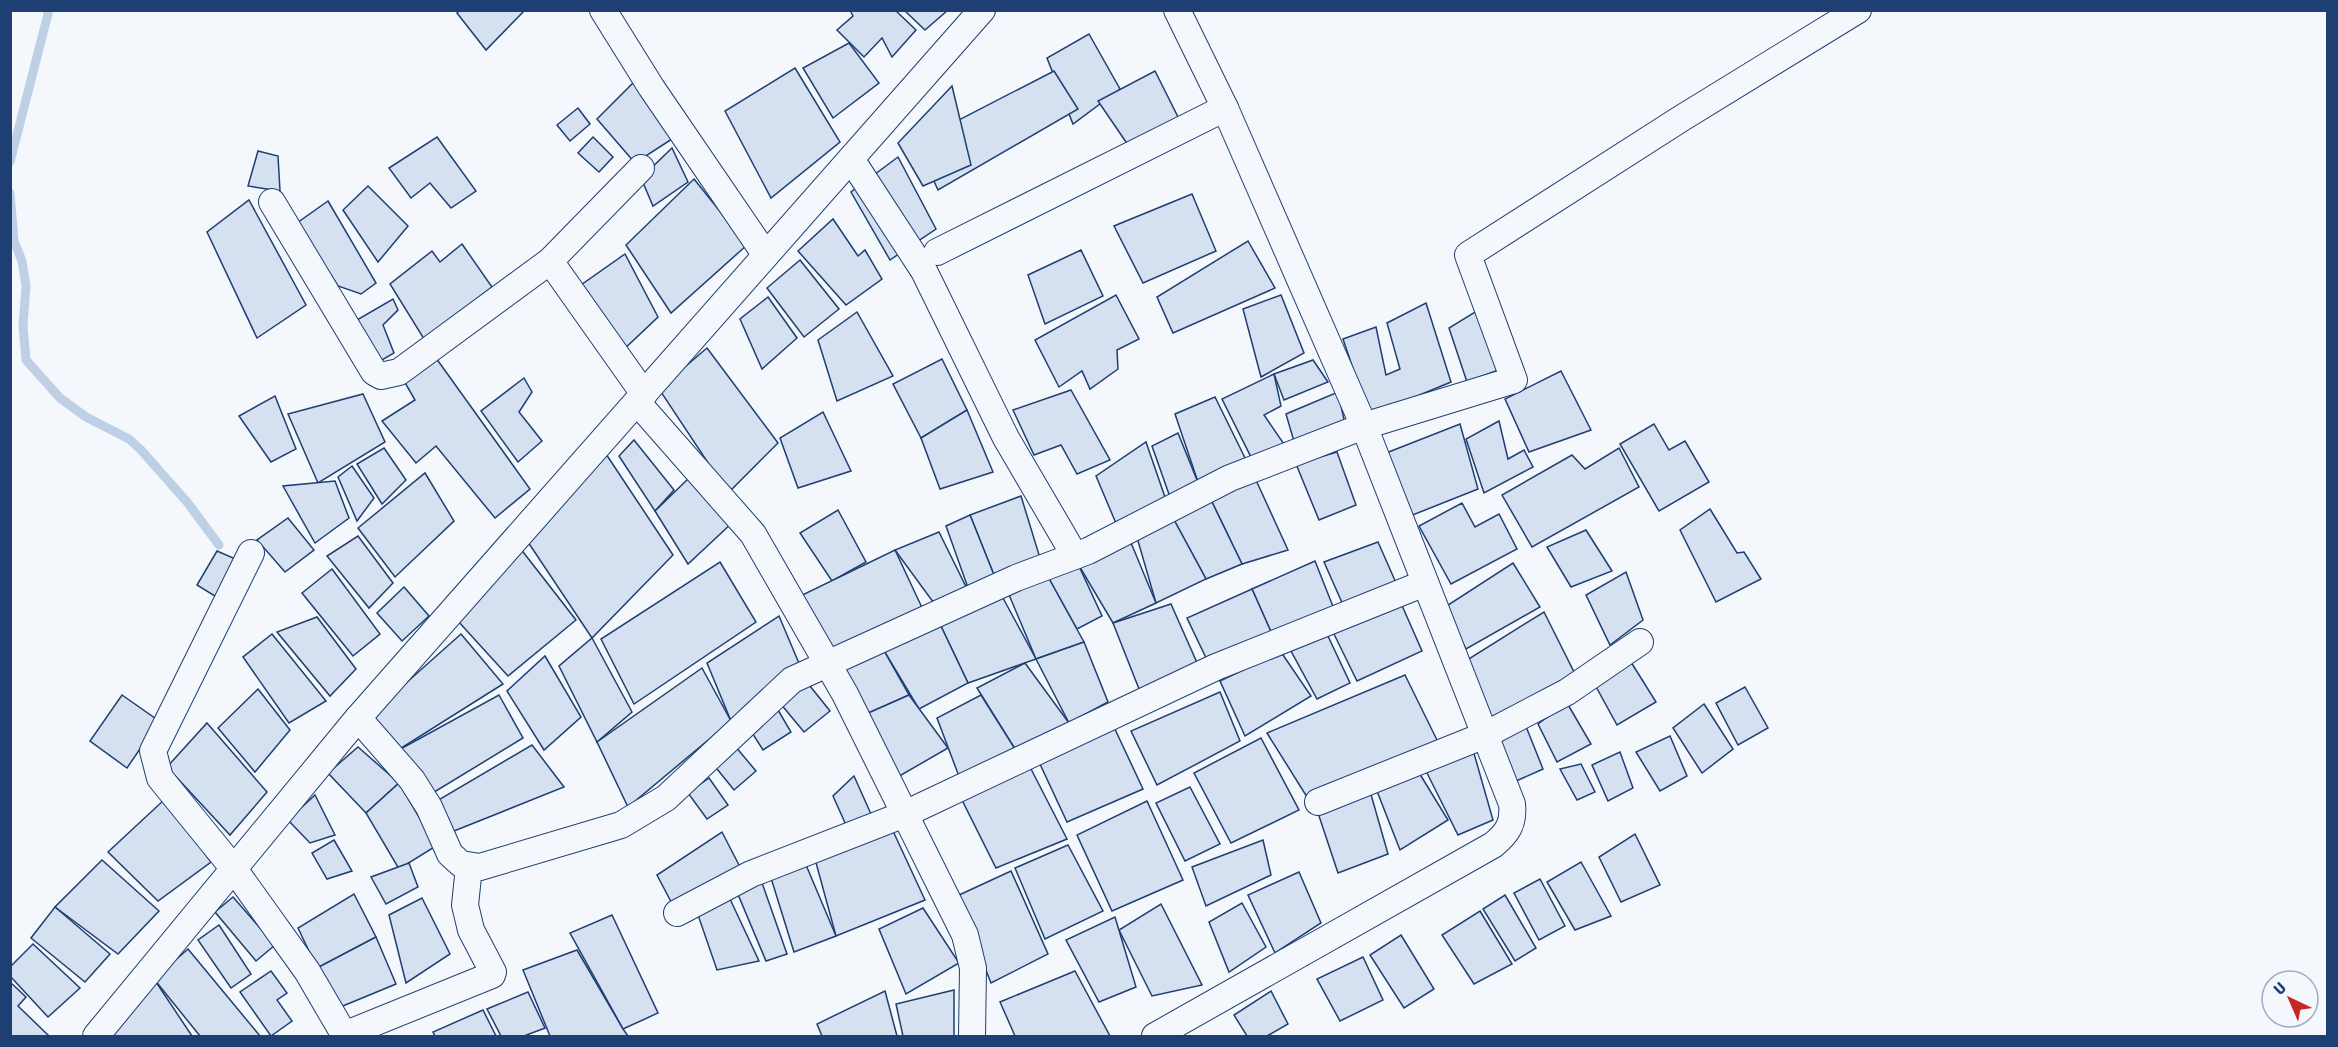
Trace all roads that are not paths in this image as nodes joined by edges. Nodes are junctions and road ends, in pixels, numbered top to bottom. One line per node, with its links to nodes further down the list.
1 (603, 10): 10 (street)
2 (982, 10): 6 (street)
3 (1177, 10): 5 (street)
4 (1858, 10): 13 (street)
5 (1225, 108): 9 (street); 13 (street)
6 (851, 159): 10 (street); 15 (street)
7 (641, 168): 11 (street)
8 (272, 202): 11 (street)
9 (937, 252)
10 (765, 254): 12 (street)
11 (550, 261): 12 (street)
12 (641, 398): 18 (street); 19 (street)
13 (1364, 426): 15 (street); 16 (street)
14 (251, 553): 24 (street)
15 (1075, 556): 18 (street)
16 (1425, 583): 20 (street); 22 (street)
17 (1640, 642): 20 (street)
18 (828, 665): 22 (street); 23 (street)
19 (358, 718): 23 (street); 24 (street)
20 (1485, 735): 21 (street); 26 (street)
21 (1318, 802)
22 (905, 814): 25 (street); 29 (street)
23 (469, 867): 28 (street)
24 (234, 869): 27 (street); 28 (street)
25 (677, 913)
26 (1171, 1033)
27 (96, 1036)
28 (344, 1036)
29 (972, 1036)

